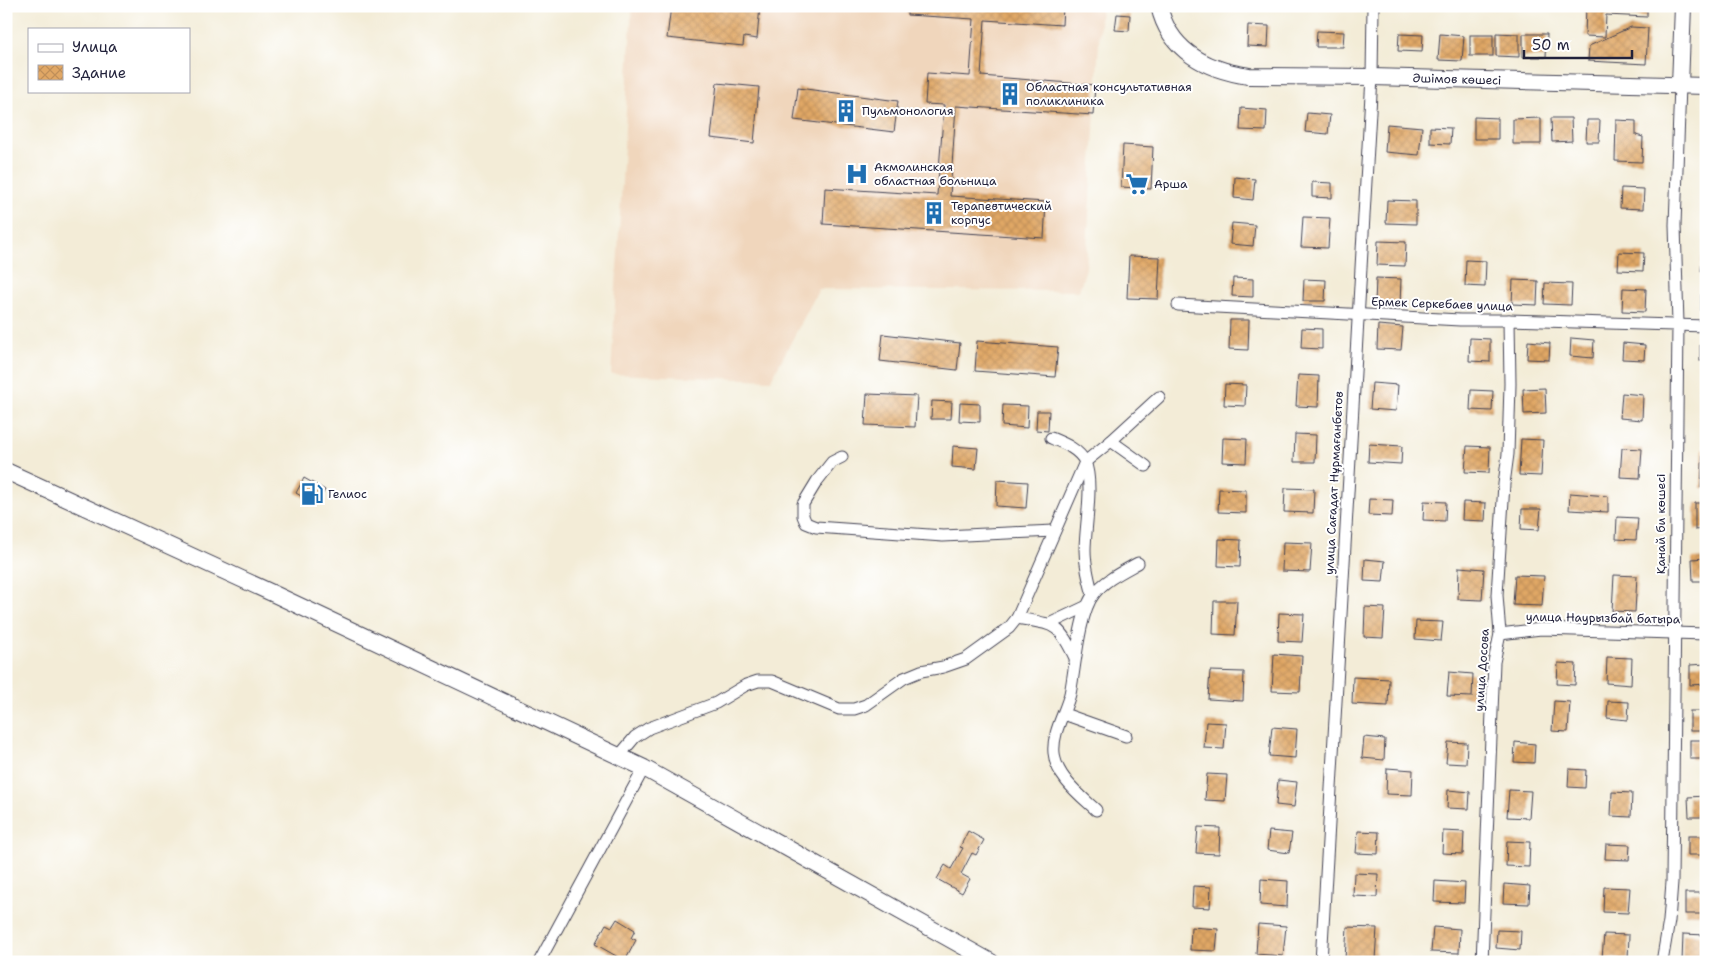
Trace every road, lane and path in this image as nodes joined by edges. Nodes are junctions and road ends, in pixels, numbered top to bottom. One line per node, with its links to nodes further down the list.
1 (1159, 6): 4 (street, Әшімов көшесі)
2 (1373, 6): 4 (street, улица Сағадат Нұрмағанбетов)
3 (1683, 6): 5 (street)
4 (1372, 77): 5 (street, Әшімов көшесі); 8 (street, улица Сағадат Нұрмағанбетов)
5 (1680, 85): 6 (street, Әшімов көшесі); 10 (street, Қанай би көшесі)
6 (1706, 86)
7 (1178, 305): 8 (street, Ермек Серкебаев улица)
8 (1358, 314): 9 (street, Ермек Серкебаев улица); 36 (street, улица Сағадат Нұрмағанбетов)
9 (1509, 320): 10 (street, Ермек Серкебаев улица); 26 (street, улица Досова)
10 (1678, 324): 11 (street, Ермек Серкебаев улица); 25 (street, Қанай би көшесі)
11 (1706, 326)
12 (1159, 397): 14 (street)
13 (1051, 438): 16 (street)
14 (1111, 441): 16 (street); 17 (street)
15 (842, 456): 19 (street)
16 (1085, 462): 19 (street); 21 (street)
17 (1146, 466)
18 (6, 471): 31 (street)
19 (1054, 531): 23 (street)
20 (1138, 563): 21 (street)
21 (1093, 595): 22 (street)
22 (1088, 606): 24 (street); 28 (street)
23 (1017, 618): 24 (street); 31 (street)
24 (1049, 624): 28 (street)
25 (1675, 632): 26 (street, улица Наурызбай батыра); 27 (street, улица Наурызбай батыра); 38 (street, Қанай би көшесі)
26 (1500, 634): 37 (street, улица Досова)
27 (1706, 634)
28 (1075, 658): 29 (street)
29 (1064, 714): 30 (street); 33 (street)
30 (1126, 736)
31 (619, 756): 32 (street)
32 (644, 768): 34 (street); 35 (street)
33 (1096, 810)
34 (539, 962)
35 (991, 962)
36 (1321, 962)
37 (1482, 962)
38 (1662, 962)

